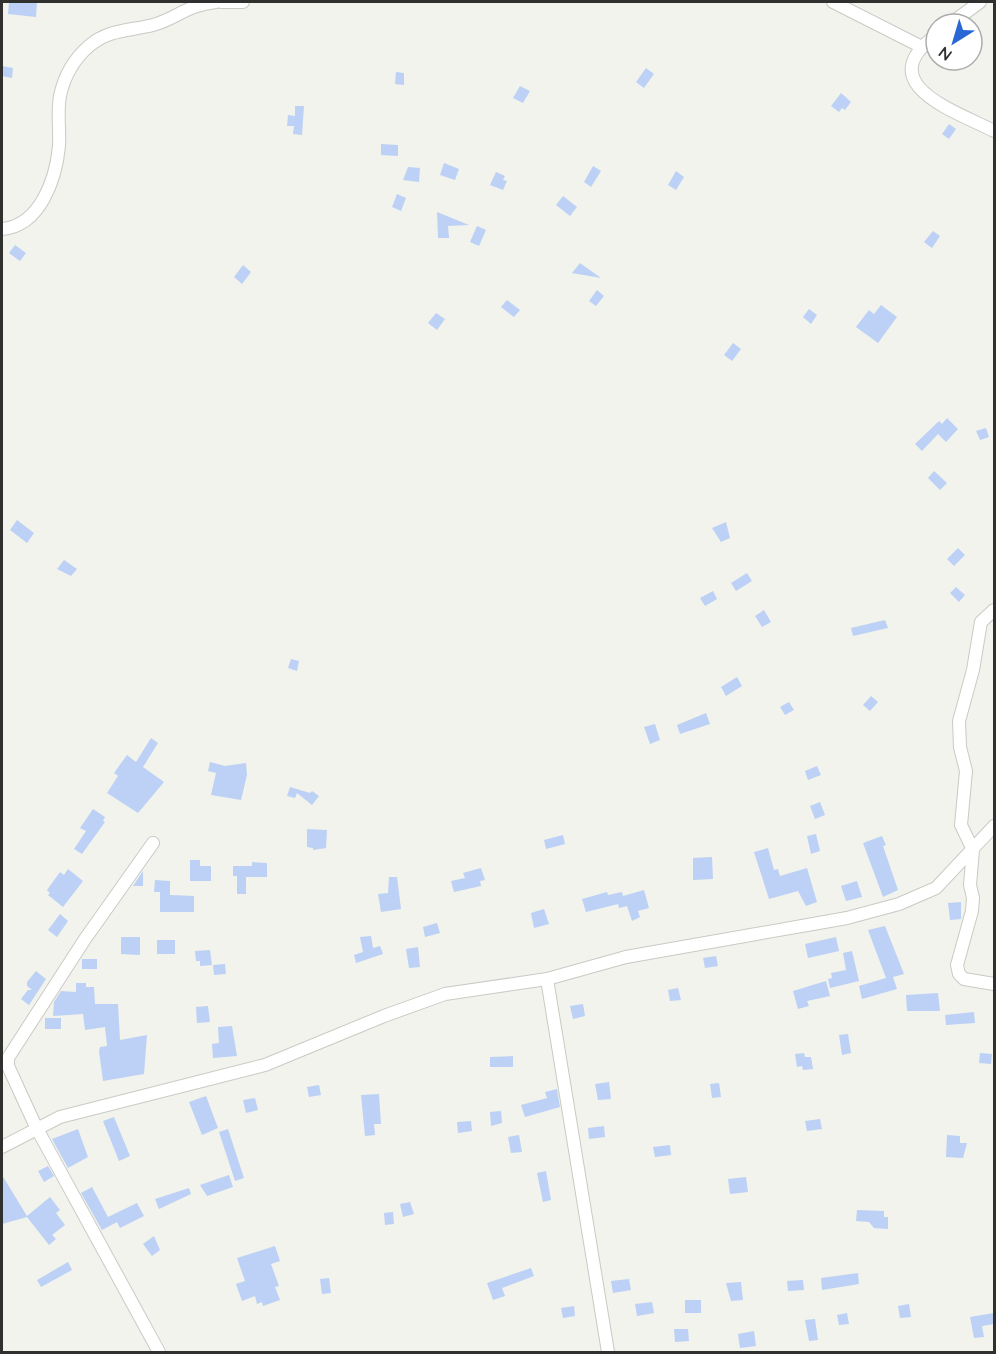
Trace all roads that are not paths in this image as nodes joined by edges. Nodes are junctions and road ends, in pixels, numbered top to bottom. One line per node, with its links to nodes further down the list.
1 (216, 2): 10 (street)
2 (221, 2): 3 (street)
3 (243, 2)
4 (833, 2): 8 (street)
5 (980, 2): 6 (street)
6 (966, 12)
7 (924, 43): 8 (street)
8 (920, 46): 9 (street)
9 (994, 131)
10 (2, 229)
11 (994, 610): 14 (street)
12 (994, 826): 14 (street)
13 (153, 843): 17 (street)
14 (973, 850): 15 (street); 16 (street)
15 (547, 979): 17 (street); 20 (street)
16 (994, 984)
17 (36, 1127): 18 (street); 19 (street)
18 (2, 1147)
19 (159, 1353)
20 (608, 1353)

